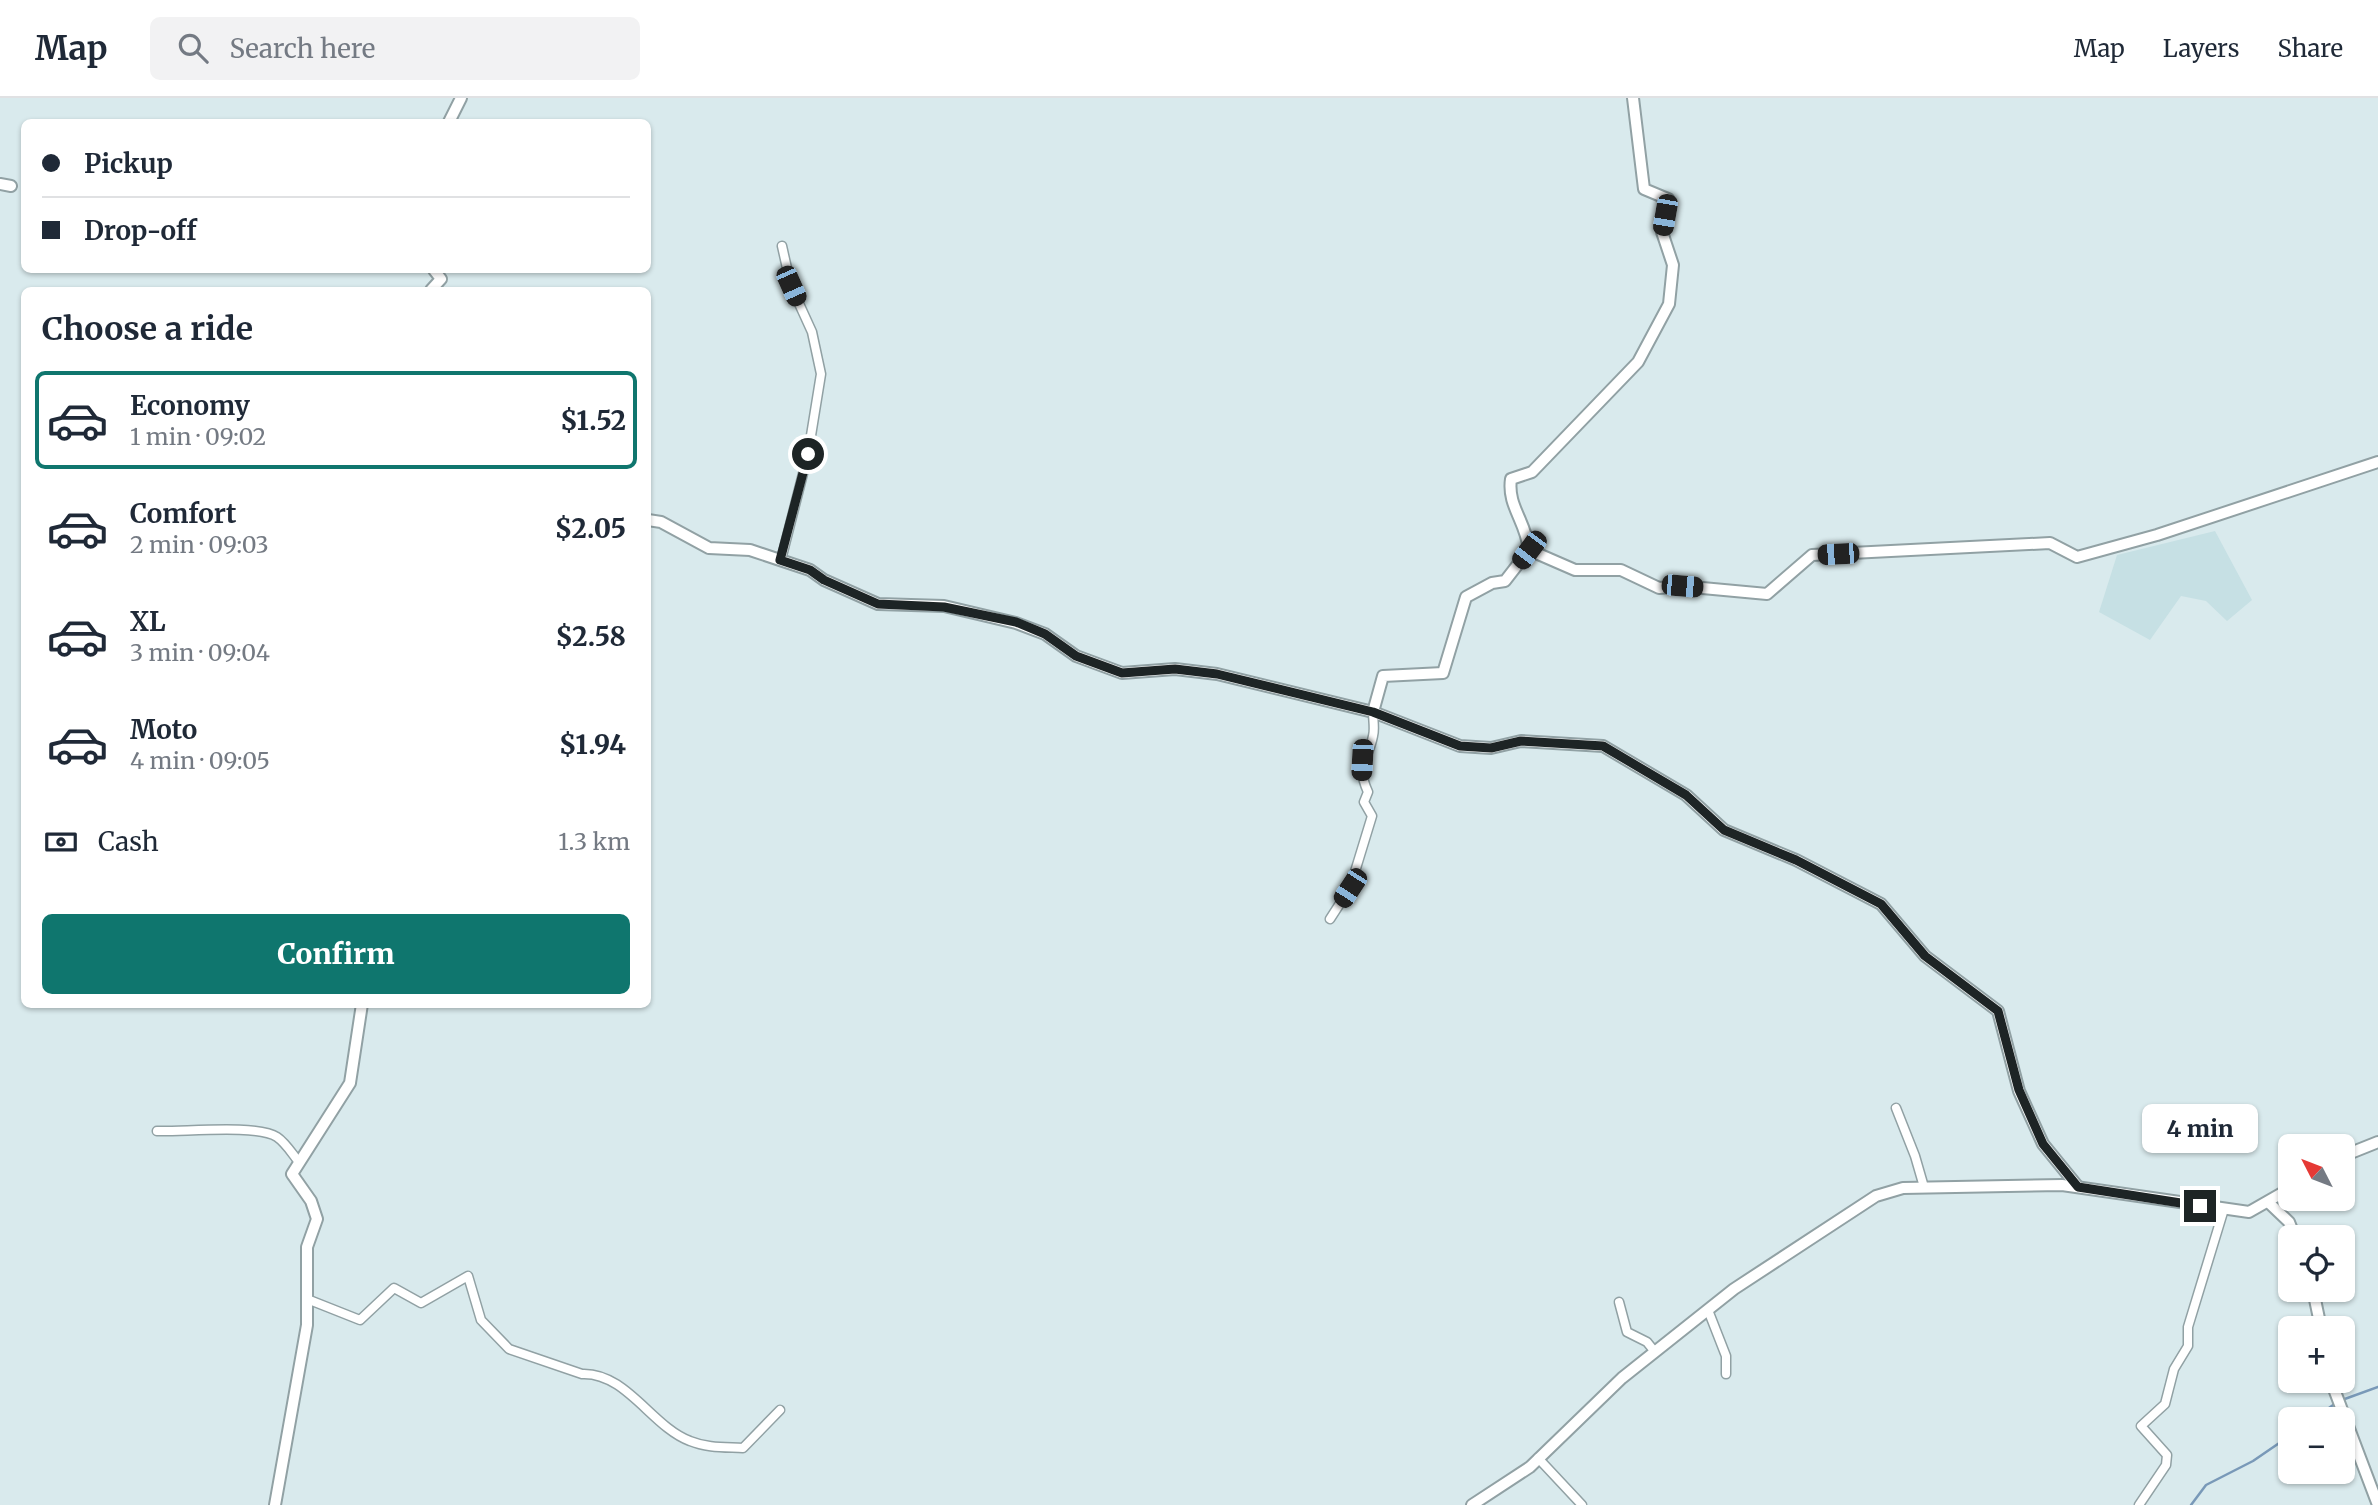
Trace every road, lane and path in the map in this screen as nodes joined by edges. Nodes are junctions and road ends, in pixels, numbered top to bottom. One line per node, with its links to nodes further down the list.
1 (461, 98): 3 (street)
2 (1633, 98): 9 (street)
3 (450, 119)
4 (782, 246): 10 (street)
5 (437, 273): 6 (street)
6 (434, 287)
7 (2378, 462): 9 (street)
8 (651, 520): 10 (street)
9 (1529, 550): 11 (street)
10 (780, 560): 11 (street)
11 (1373, 712): 12 (street); 20 (street)
12 (1330, 919)
13 (361, 1008): 18 (street)
14 (1896, 1108): 19 (street)
15 (157, 1131): 18 (street)
16 (2378, 1142): 17 (street)
17 (2356, 1151)
18 (299, 1162): 25 (street)
19 (1924, 1187): 20 (street); 27 (street)
20 (2078, 1187): 23 (street)
21 (2278, 1196): 22 (street)
22 (2268, 1202): 23 (street); 24 (street)
23 (2224, 1209): 36 (street)
24 (2290, 1225)
25 (307, 1298): 30 (street); 33 (street)
26 (1619, 1302): 28 (street)
27 (1708, 1310): 28 (street); 29 (street)
28 (1655, 1352): 32 (street)
29 (1726, 1374)
30 (780, 1410)
31 (2355, 1446): 37 (street)
32 (1538, 1458): 34 (street); 35 (street)
33 (275, 1505)
34 (1472, 1505)
35 (1582, 1505)
36 (2139, 1505)
37 (2378, 1505)

